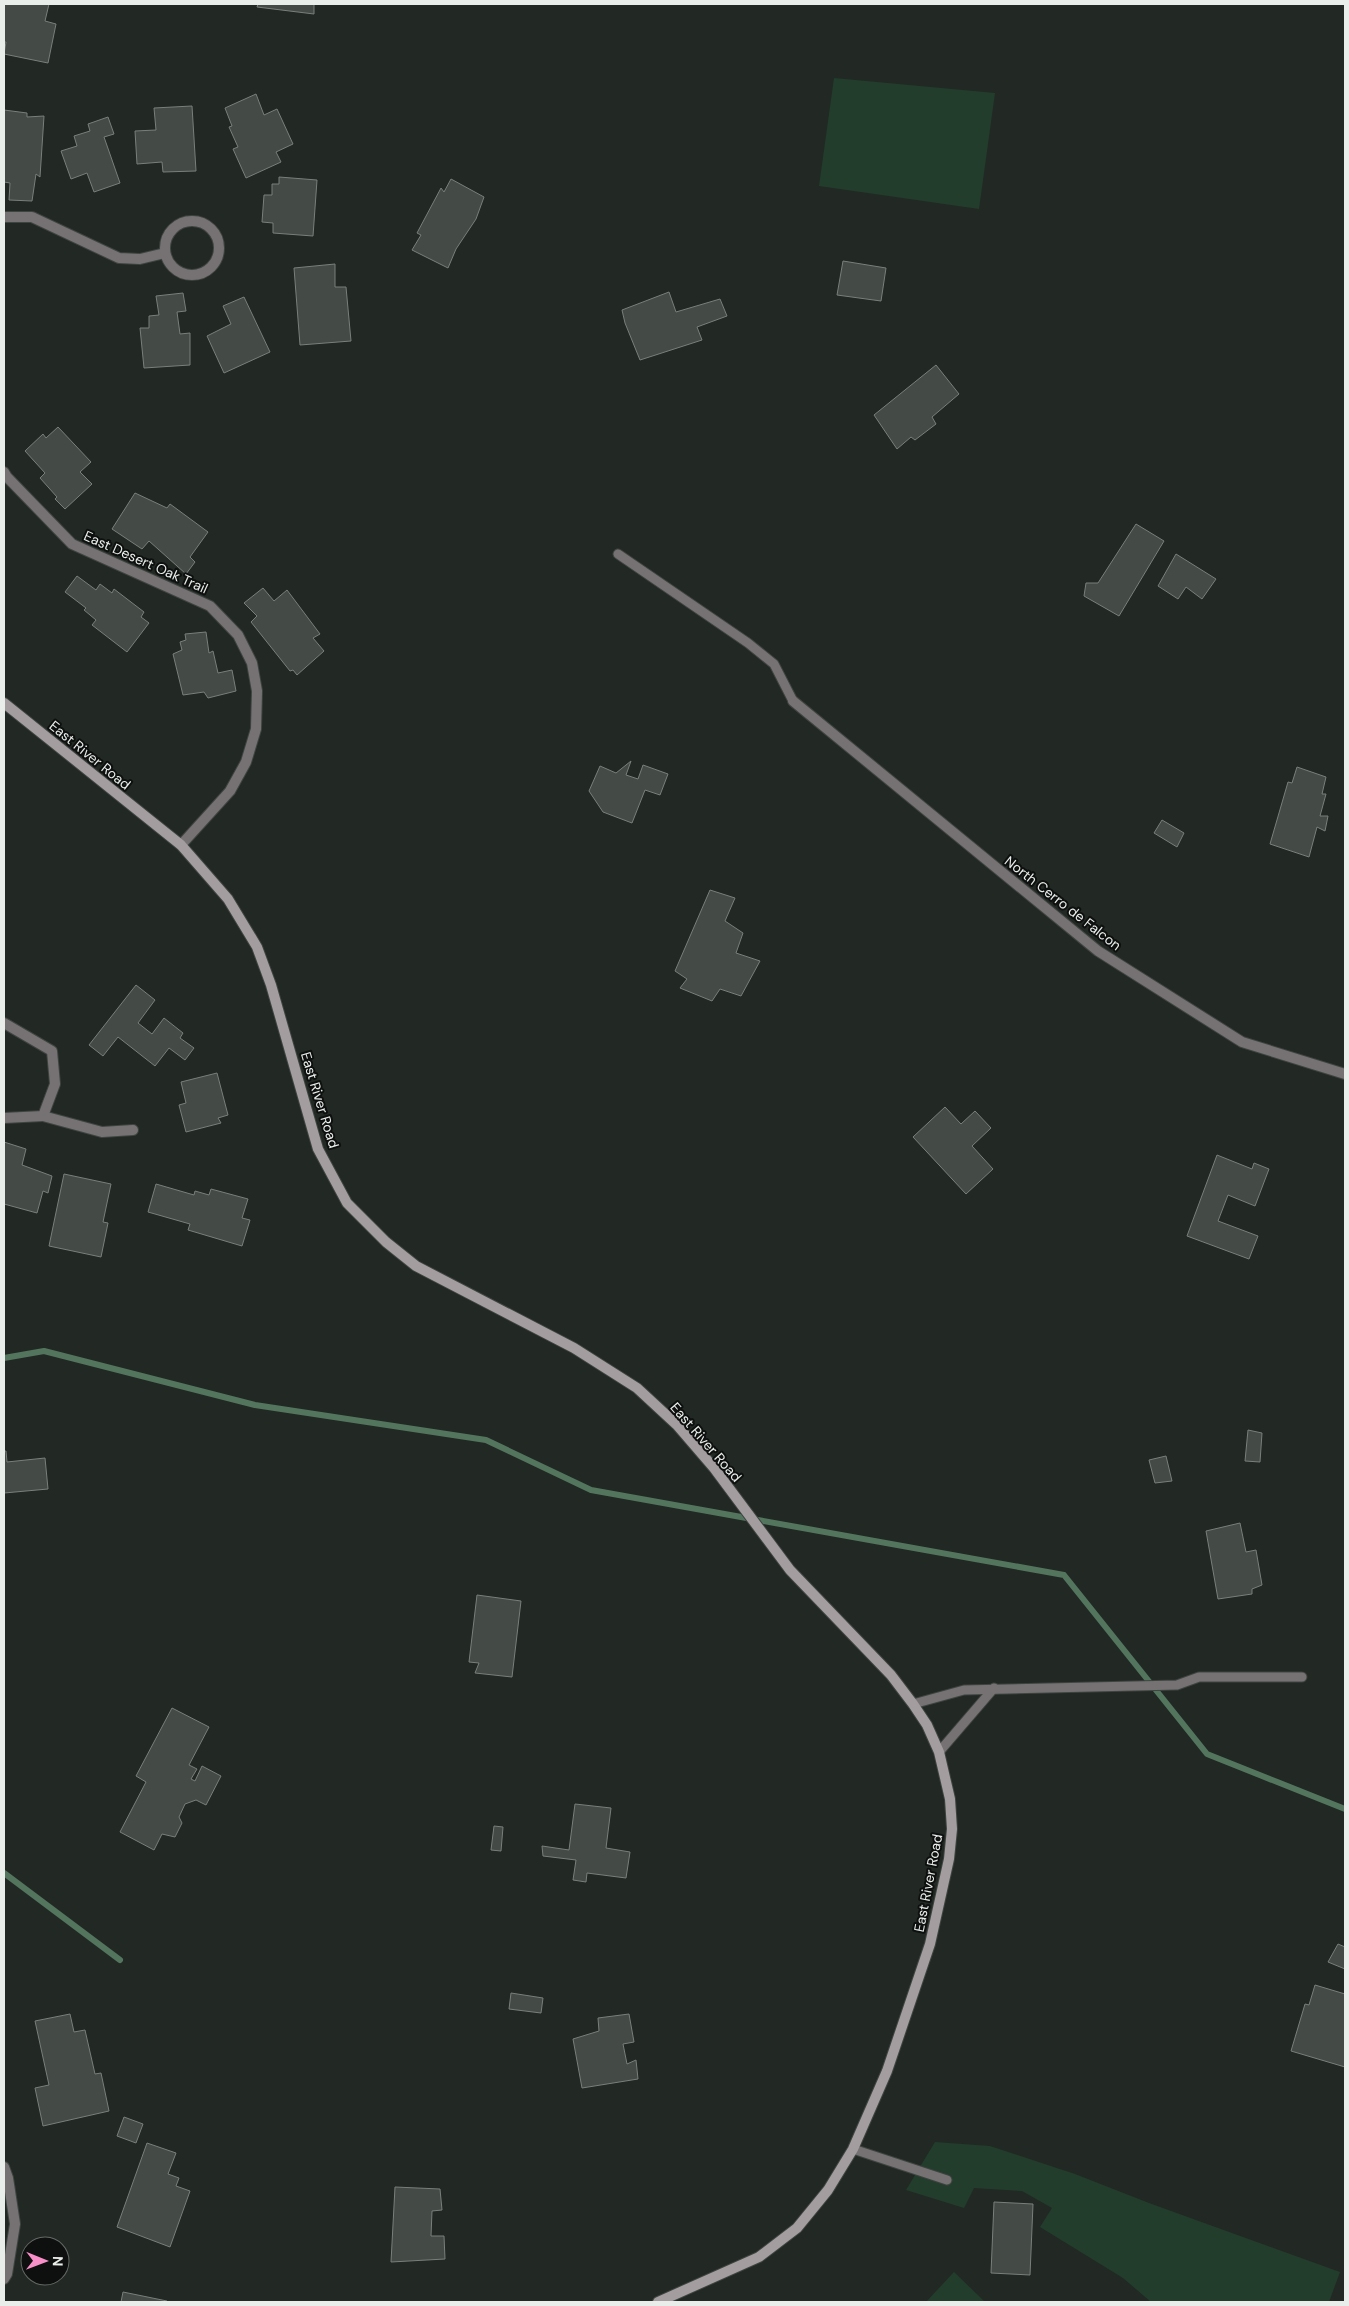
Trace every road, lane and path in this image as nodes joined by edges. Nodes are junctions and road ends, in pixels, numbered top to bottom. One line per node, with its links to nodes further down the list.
1 (4, 217): 2 (street)
2 (165, 252): 2 (street)
3 (4, 472): 7 (street, East Desert Oak Trail)
4 (618, 554): 5 (lane)
5 (793, 701): 9 (street, North Cerro de Falcon)
6 (4, 703): 7 (street, East River Road)
7 (181, 845): 15 (street, East River Road)
8 (4, 1023): 10 (street)
9 (1345, 1074)
10 (43, 1116): 11 (street); 12 (street)
11 (4, 1118)
12 (133, 1130)
13 (1302, 1677): 14 (lane)
14 (994, 1688): 15 (lane); 16 (lane)
15 (914, 1704): 16 (street, East River Road)
16 (939, 1752): 17 (street, East River Road)
17 (853, 2149): 19 (lane); 21 (street, East River Road)
18 (4, 2167): 20 (street)
19 (946, 2180)
20 (4, 2279)
21 (658, 2302)

